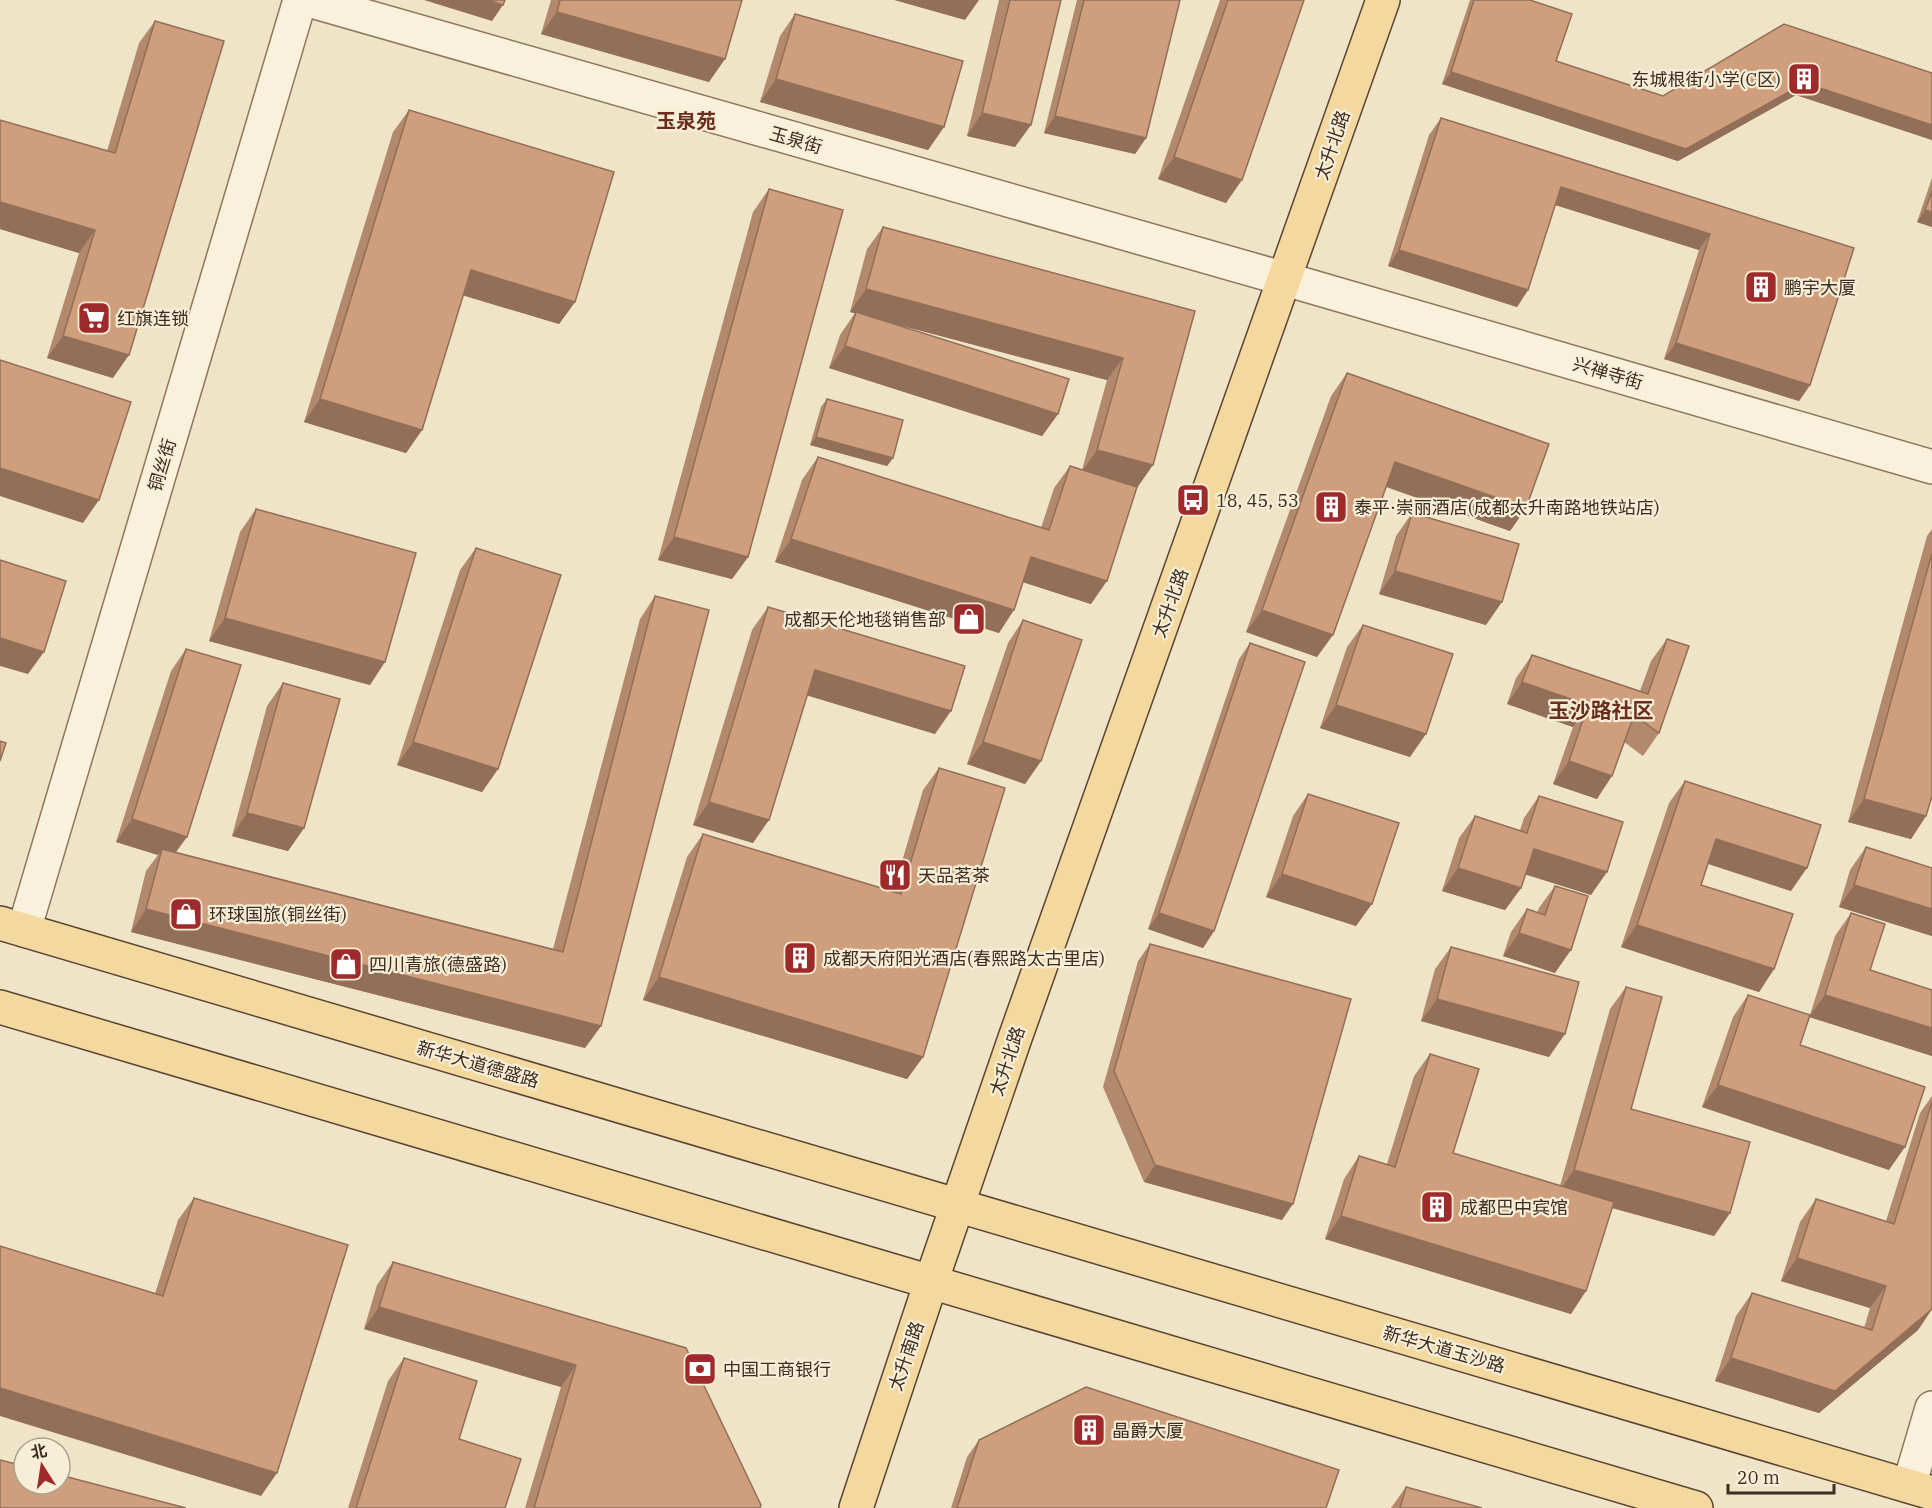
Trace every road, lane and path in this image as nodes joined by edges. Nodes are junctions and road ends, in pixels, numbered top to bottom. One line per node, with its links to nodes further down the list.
1 (300, 0): 6 (street, 铜丝街)
2 (308, 0): 4 (street, 玉泉街)
3 (1383, 0): 4 (main road, 太升北路)
4 (1285, 279): 5 (street, 兴禅寺街); 8 (main road, 太升北路)
5 (1932, 467)
6 (12, 926): 8 (main road, 新华大道德盛路)
7 (0, 1007): 9 (main road)
8 (957, 1206): 9 (main road, 太升南路); 11 (main road, 新华大道玉沙路)
9 (931, 1282): 12 (main road, 太升南路); 13 (main road)
10 (1932, 1408): 11 (street)
11 (1920, 1490)
12 (856, 1508)
13 (1696, 1508)

